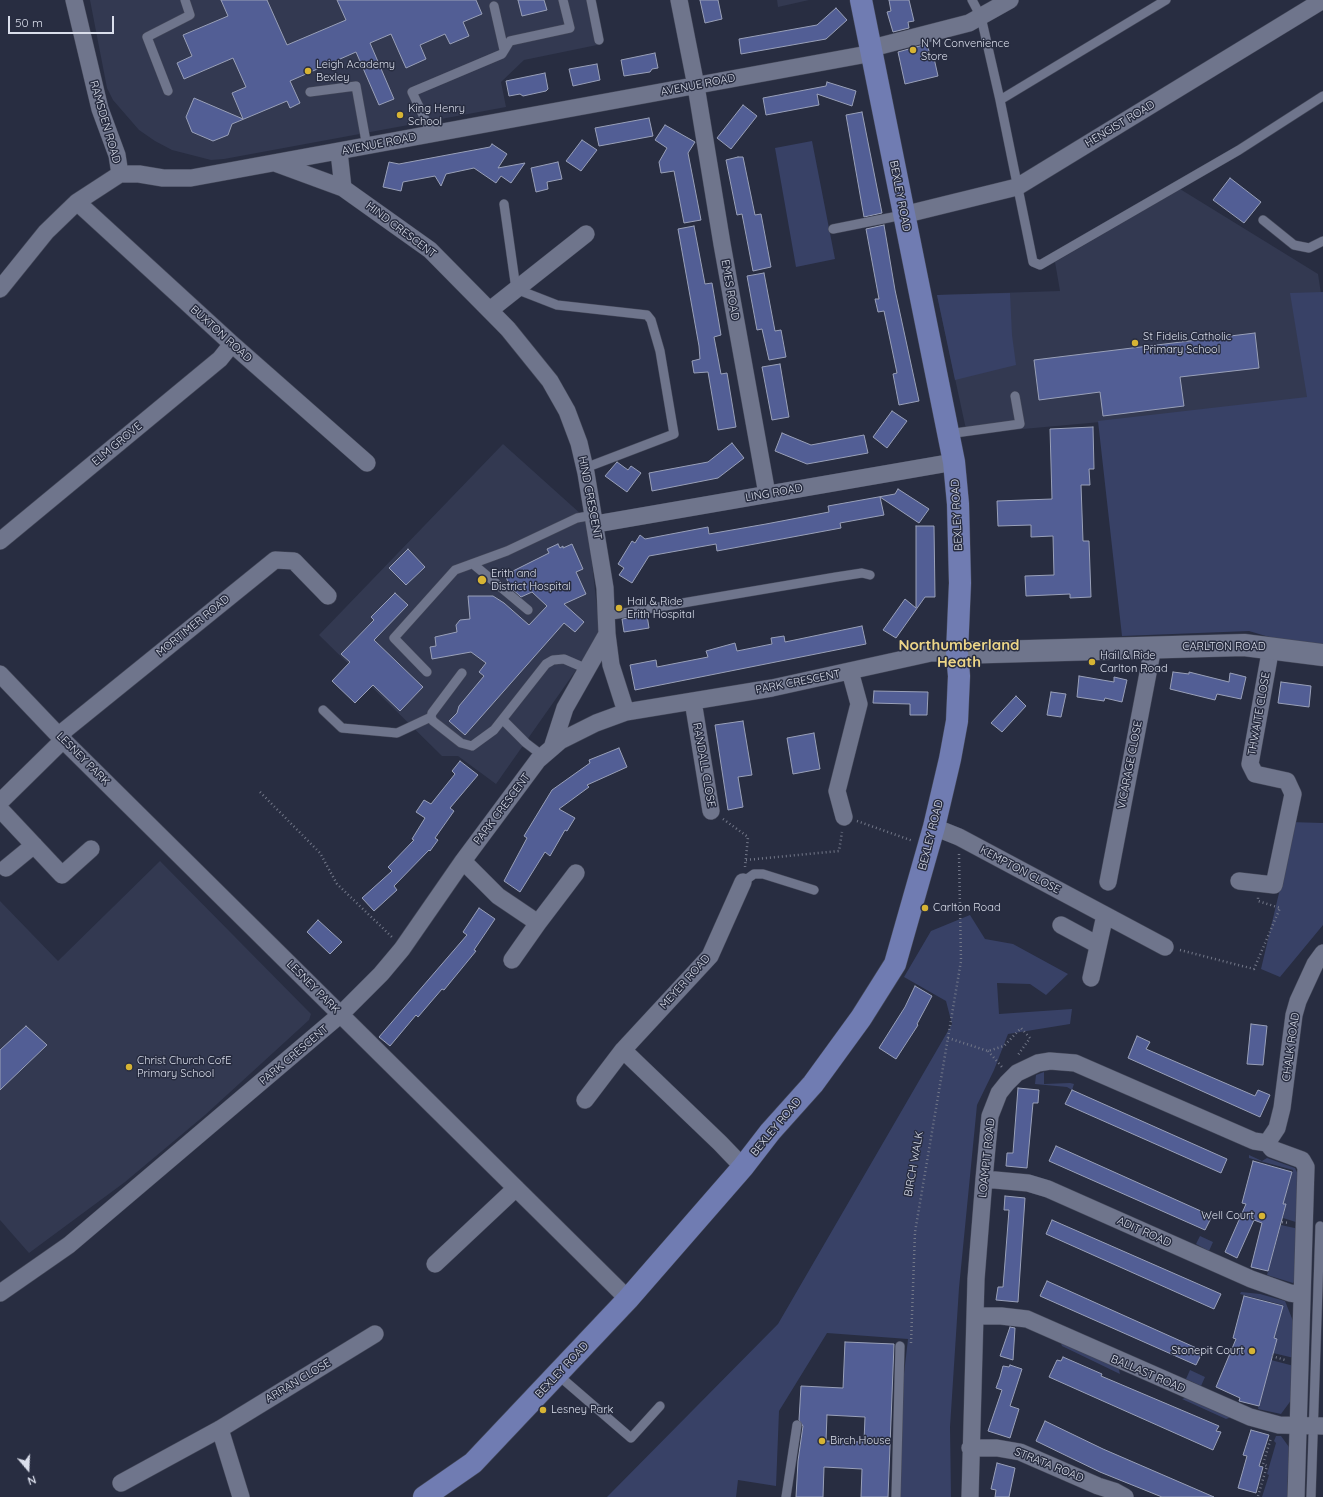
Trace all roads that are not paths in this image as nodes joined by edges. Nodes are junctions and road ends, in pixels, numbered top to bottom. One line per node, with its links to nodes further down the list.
1 (74, 0): 25 (street, RAMSDEN ROAD)
2 (185, 0): 17 (lane)
3 (563, 0): 14 (lane)
4 (591, 0): 13 (lane)
5 (679, 0): 16 (street, EMES ROAD)
6 (861, 0): 15 (main road, BEXLEY ROAD)
7 (972, 0): 12 (lane)
8 (1010, 0): 12 (street, AVENUE ROAD)
9 (1166, 0): 20 (lane)
10 (1323, 0): 26 (street, HENGIST ROAD)
11 (494, 6): 14 (lane)
12 (981, 17): 15 (street, AVENUE ROAD); 20 (lane)
13 (599, 40)
14 (504, 50): 21 (lane)
15 (872, 50): 16 (street, AVENUE ROAD); 30 (main road, BEXLEY ROAD)
16 (696, 86): 21 (street, AVENUE ROAD); 44 (street, EMES ROAD)
17 (168, 91)
18 (310, 92): 22 (lane)
19 (1323, 96): 26 (lane)
20 (1000, 100): 26 (lane)
21 (432, 134): 22 (street, AVENUE ROAD)
22 (367, 147): 23 (street, AVENUE ROAD)
23 (339, 152): 24 (street, AVENUE ROAD); 27 (street)
24 (274, 162): 25 (street, AVENUE ROAD); 27 (street, HIND CRESCENT)
25 (120, 174): 28 (street)
26 (1017, 187): 30 (street, HENGIST ROAD)
27 (343, 188): 37 (street, HIND CRESCENT)
28 (77, 202): 35 (street); 38 (street, BUXTON ROAD)
29 (504, 204): 36 (lane)
30 (903, 215): 32 (lane); 40 (main road, BEXLEY ROAD)
31 (1263, 220): 34 (lane)
32 (833, 229)
33 (586, 234): 36 (street)
34 (1323, 241)
35 (0, 289)
36 (516, 289): 37 (street); 43 (lane)
37 (490, 310): 43 (street, HIND CRESCENT)
38 (232, 344): 42 (street, BUXTON ROAD); 46 (street, ELM GROVE)
39 (1015, 396): 40 (lane)
40 (948, 434): 41 (main road, BEXLEY ROAD)
41 (954, 462): 44 (street, LING ROAD); 55 (main road, BEXLEY ROAD)
42 (367, 463)
43 (585, 468): 45 (street, HIND CRESCENT)
44 (767, 494): 45 (street, LING ROAD)
45 (595, 519): 47 (lane); 51 (street, HIND CRESCENT)
46 (0, 541)
47 (473, 564): 50 (lane); 59 (lane)
48 (870, 575): 51 (lane)
49 (328, 596): 67 (street, MORTIMER ROAD)
50 (528, 610)
51 (606, 616): 52 (street, HIND CRESCENT)
52 (607, 634): 57 (street, PARK CRESCENT); 64 (street, HIND CRESCENT)
53 (1271, 647): 54 (street, CARLTON ROAD); 56 (street, CARLTON ROAD); 79 (street, THWAITE CLOSE)
54 (1153, 648): 55 (street, CARLTON ROAD); 81 (street, VICARAGE CLOSE)
55 (957, 653): 58 (street, PARK CRESCENT); 73 (main road, BEXLEY ROAD)
56 (1323, 655)
57 (587, 669): 66 (lane); 68 (street, PARK CRESCENT)
58 (850, 671): 62 (street, PARK CRESCENT); 72 (street)
59 (426, 672)
60 (462, 673): 65 (lane)
61 (0, 674): 67 (street, LESNEY PARK)
62 (693, 701): 64 (street, PARK CRESCENT); 71 (street, RANDALL CLOSE)
63 (323, 710): 65 (lane)
64 (626, 712): 68 (street, PARK CRESCENT)
65 (430, 717): 66 (lane)
66 (503, 720): 68 (lane)
67 (61, 738): 69 (street, MORTIMER ROAD); 91 (street, LESNEY PARK)
68 (547, 752): 76 (street, PARK CRESCENT)
69 (0, 802)
70 (0, 809): 74 (street)
71 (711, 811)
72 (844, 817)
73 (934, 827): 83 (street, KEMPTON CLOSE); 95 (main road, BEXLEY ROAD)
74 (34, 845): 75 (street); 77 (street)
75 (91, 849)
76 (463, 861): 84 (street); 91 (street, PARK CRESCENT)
77 (6, 868)
78 (576, 874): 84 (street)
79 (1239, 881)
80 (743, 882): 82 (lane); 92 (street, MEYER ROAD)
81 (1108, 882)
82 (814, 890)
83 (1105, 915): 86 (street); 87 (street, KEMPTON CLOSE)
84 (538, 923): 89 (street)
85 (1061, 925): 86 (street)
86 (1098, 945): 90 (street)
87 (1165, 947)
88 (1323, 953): 94 (street, CHALK ROAD)
89 (512, 960)
90 (1091, 978)
91 (341, 1014): 97 (street, LESNEY PARK); 101 (street, PARK CRESCENT)
92 (623, 1050): 93 (street, MEYER ROAD); 95 (street)
93 (585, 1100)
94 (1267, 1143): 96 (street, LOAMPIT ROAD); 102 (street, LOAMPIT ROAD)
95 (743, 1167): 103 (main road, BEXLEY ROAD)
96 (984, 1179): 102 (street, ADIT ROAD); 104 (street, LOAMPIT ROAD)
97 (516, 1188): 99 (street); 103 (street, LESNEY PARK)
98 (1320, 1226): 100 (lane)
99 (436, 1264)
100 (1321, 1286): 102 (lane); 122 (lane)
101 (0, 1293)
102 (1302, 1295): 110 (street, LOAMPIT ROAD)
103 (628, 1299): 107 (main road, BEXLEY ROAD)
104 (976, 1316): 110 (street, BALLAST ROAD); 113 (street, LOAMPIT ROAD)
105 (375, 1334): 112 (street, ARRAN CLOSE)
106 (900, 1346): 118 (lane)
107 (558, 1375): 108 (lane); 116 (main road, BEXLEY ROAD)
108 (660, 1406)
109 (796, 1425): 117 (lane)
110 (1298, 1425): 111 (street, BALLAST ROAD); 121 (street, LOAMPIT ROAD)
111 (1323, 1426)
112 (220, 1429): 114 (street, ARRAN CLOSE); 115 (street)
113 (970, 1448): 119 (street, LOAMPIT ROAD); 120 (street, STRATA ROAD)
114 (121, 1483)
115 (241, 1497)
116 (424, 1497)
117 (786, 1497)
118 (896, 1497)
119 (970, 1497)
120 (1125, 1497)
121 (1296, 1497)
122 (1311, 1497)

